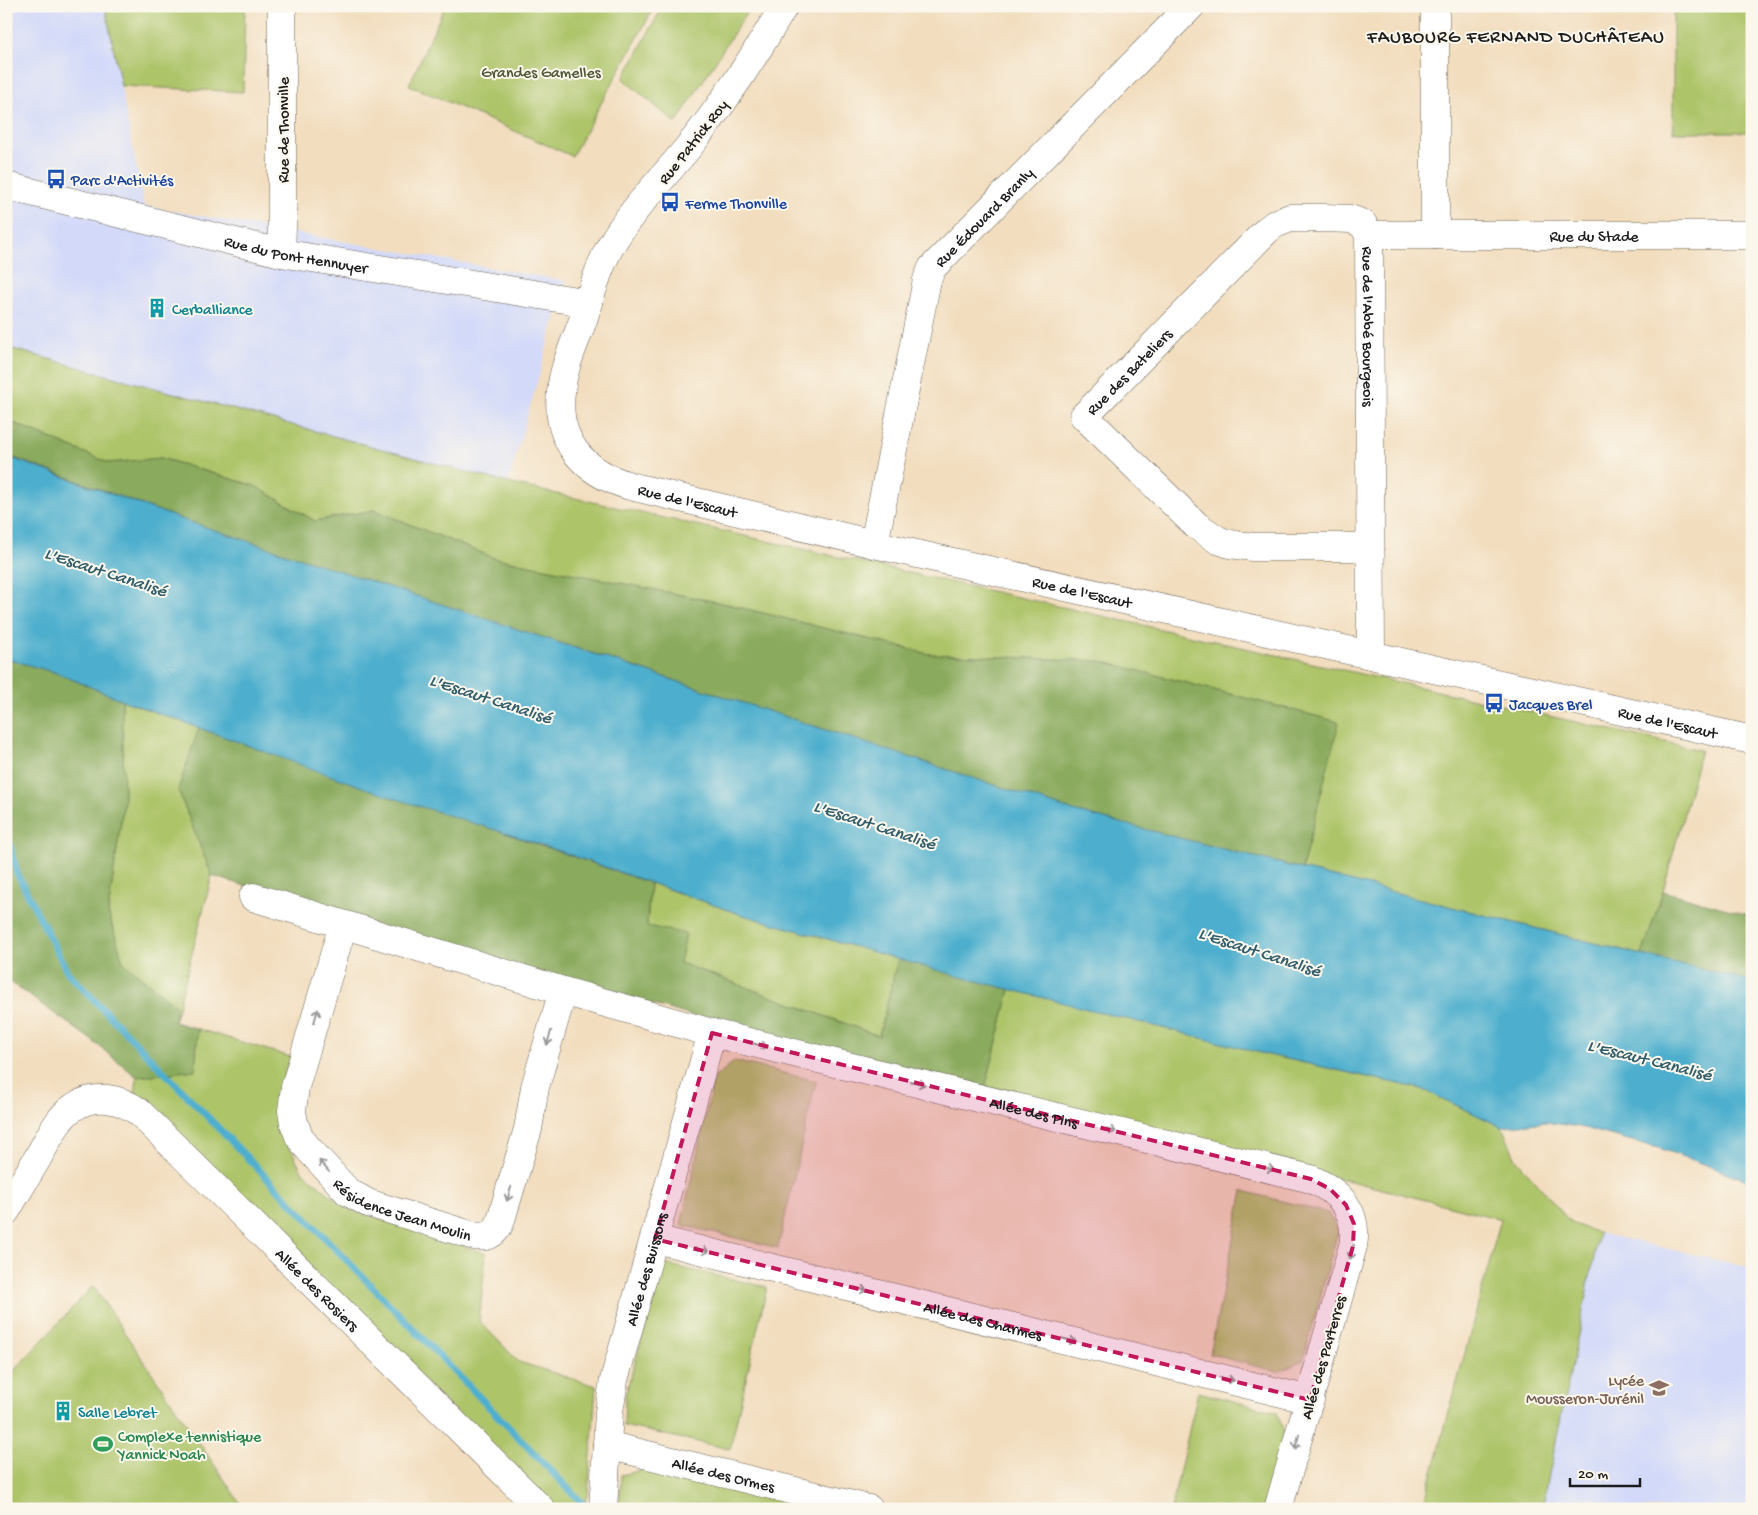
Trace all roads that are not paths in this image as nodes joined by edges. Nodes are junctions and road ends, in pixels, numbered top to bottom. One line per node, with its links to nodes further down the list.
1 (282, 6): 9 (street, Rue de Thonville)
2 (784, 6): 10 (street, Rue Patrick Roy)
3 (1191, 6): 11 (street, Rue Édouard Branly)
4 (1435, 6): 8 (street)
5 (6, 186): 9 (street, Rue du Pont Hennuyer)
6 (1752, 234): 8 (street, Rue du Stade)
7 (1369, 235): 8 (street, Rue de l'Abbé Bourgeois); 12 (street, Rue de l'Abbé Bourgeois); 12 (street, Rue des Bateliers)
8 (1436, 235)
9 (281, 253): 10 (street, Rue du Pont Hennuyer)
10 (589, 303): 11 (street, Rue de l'Escaut)
11 (874, 544): 13 (street, Rue de l'Escaut)
12 (1370, 547): 13 (street, Rue de l'Abbé Bourgeois)
13 (1371, 655): 14 (street, Rue de l'Escaut)
14 (1752, 740)
15 (253, 897): 16 (street)
16 (343, 925): 17 (street); 17 (street, Résidence Jean Moulin, one-way to 16)
17 (563, 991): 18 (street)
18 (712, 1033): 19 (street, Allée des Pins, one-way to 19); 21 (street, Allée des Buissons)
19 (1346, 1205): 22 (street, Allée des Parterres, one-way to 22)
20 (6, 1211): 24 (street, Allée des Rosiers)
21 (655, 1239): 22 (street, Allée des Charmes, one-way to 22); 23 (street, Allée des Buissons)
22 (1310, 1400): 27 (street, Allée des Parterres, one-way to 27)
23 (608, 1445): 25 (street, Allée des Buissons); 26 (street, Allée des Ormes)
24 (541, 1509)
25 (603, 1509)
26 (869, 1509)
27 (1278, 1509)

